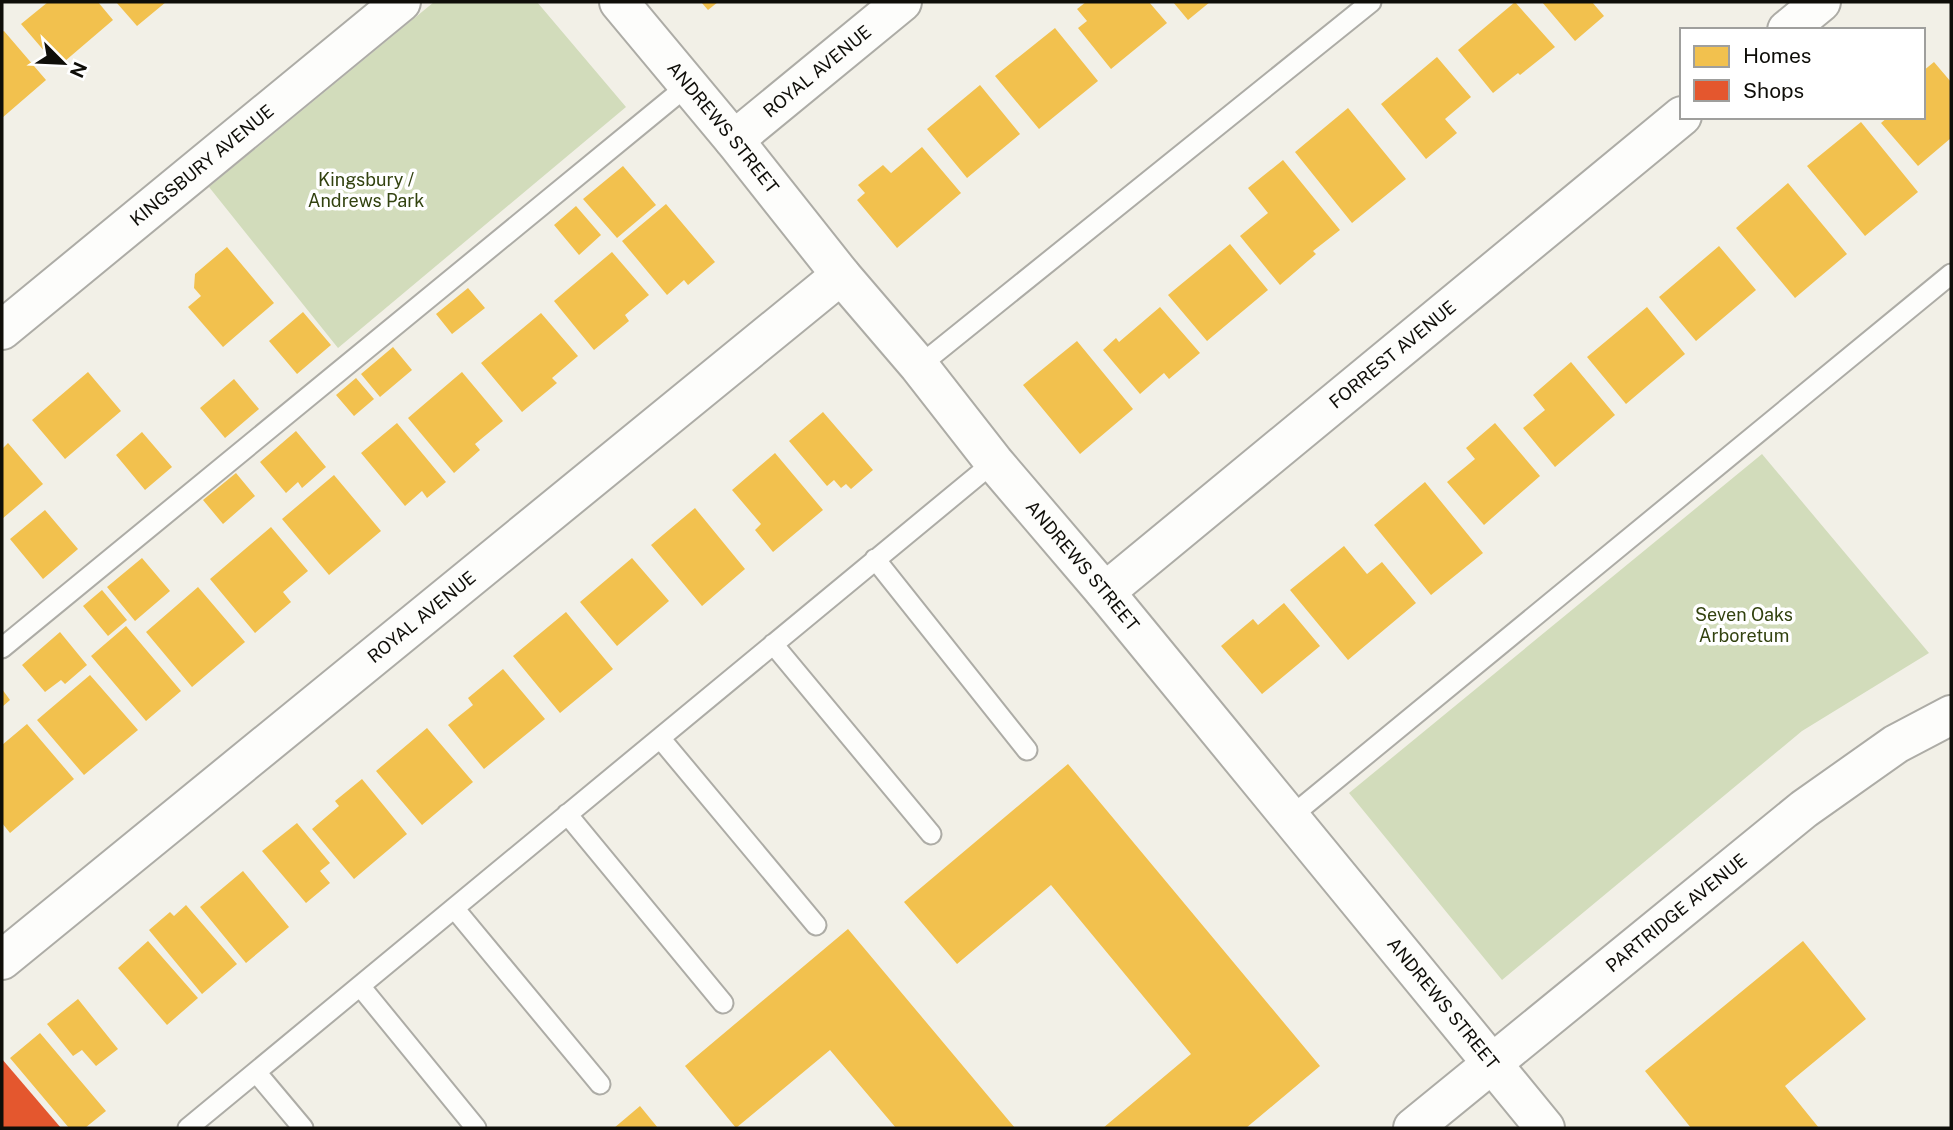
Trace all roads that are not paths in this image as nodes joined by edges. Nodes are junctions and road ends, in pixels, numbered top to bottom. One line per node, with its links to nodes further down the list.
1 (401, 2): 12 (street, KINGSBURY AVENUE)
2 (620, 2): 7 (street, ANDREWS STREET)
3 (902, 2): 9 (street, ROYAL AVENUE)
4 (1371, 2): 13 (lane)
5 (1821, 2): 6 (street)
6 (1789, 28)
7 (687, 86): 9 (street, ANDREWS STREET); 18 (lane)
8 (1680, 119): 16 (street, FORREST AVENUE)
9 (734, 140): 11 (street, ANDREWS STREET)
10 (1951, 274): 23 (lane)
11 (841, 275): 13 (street, ANDREWS STREET); 27 (street, ROYAL AVENUE)
12 (2, 330)
13 (919, 366): 14 (street, ANDREWS STREET)
14 (994, 462): 15 (lane); 16 (street, ANDREWS STREET)
15 (875, 559): 17 (lane); 21 (lane)
16 (1105, 592): 23 (street, ANDREWS STREET)
17 (773, 643): 20 (lane); 24 (lane)
18 (2, 648)
19 (1951, 715): 30 (street, PARTRIDGE AVENUE)
20 (660, 738): 22 (lane); 26 (lane)
21 (1027, 750)
22 (567, 814): 25 (lane); 29 (lane)
23 (1289, 817): 30 (street, ANDREWS STREET)
24 (931, 834)
25 (454, 908): 28 (lane); 32 (lane)
26 (816, 925)
27 (2, 960)
28 (360, 986): 31 (lane); 35 (lane)
29 (723, 1003)
30 (1491, 1063): 36 (street, PARTRIDGE AVENUE); 37 (street, ANDREWS STREET)
31 (256, 1072): 33 (lane); 34 (lane)
32 (600, 1084)
33 (188, 1128)
34 (303, 1128)
35 (476, 1128)
36 (1413, 1128)
37 (1545, 1128)

